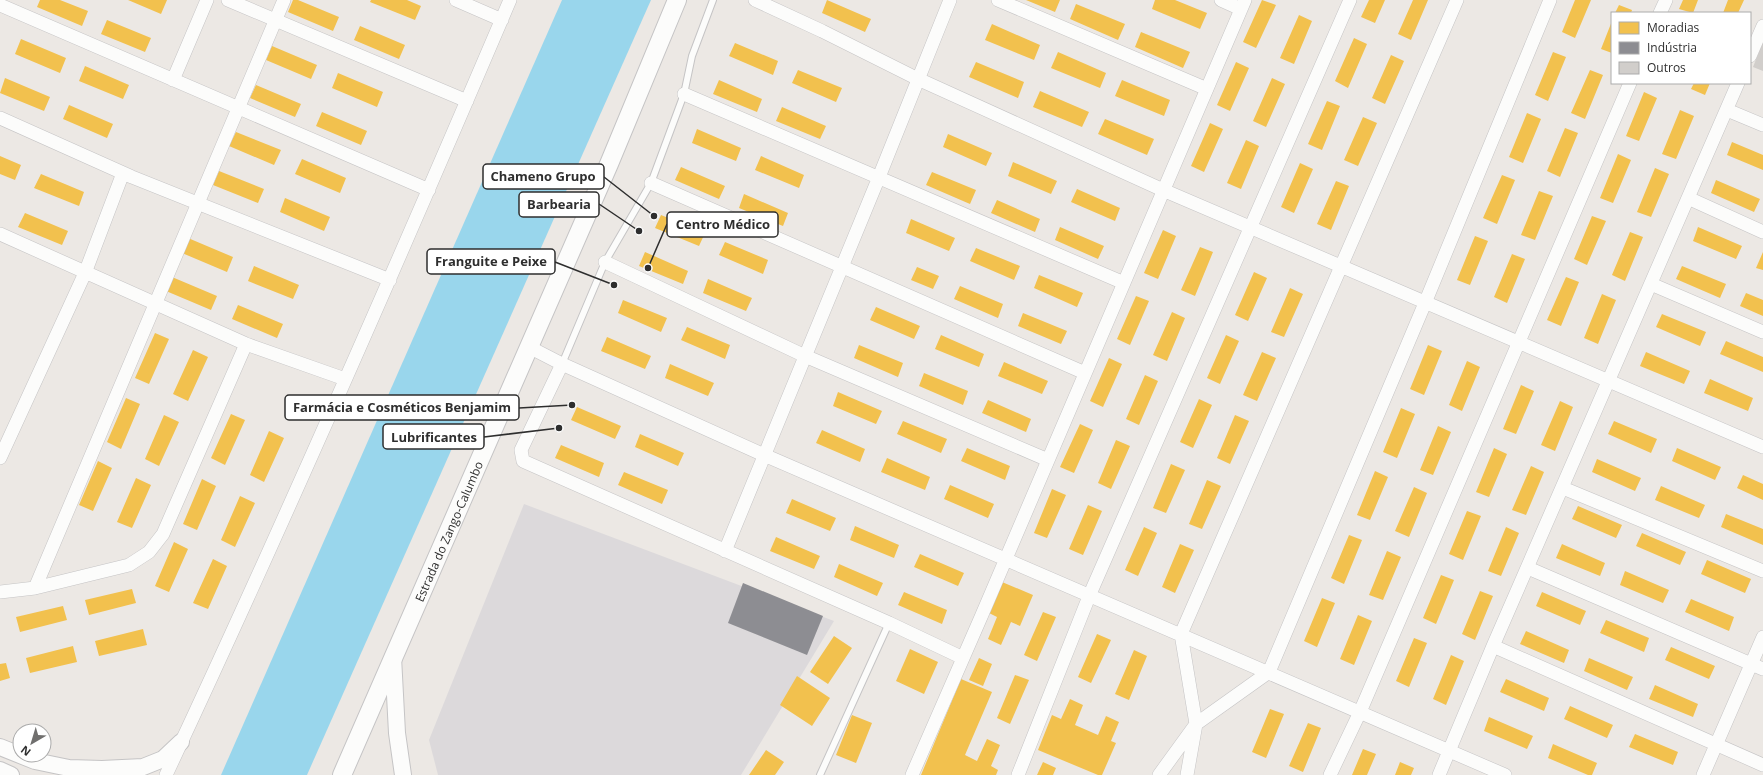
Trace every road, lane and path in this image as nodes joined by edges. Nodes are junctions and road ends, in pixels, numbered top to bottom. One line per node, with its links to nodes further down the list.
1 (207, 0): 24 (street)
2 (228, 0): 19 (street)
3 (284, 0): 19 (street)
4 (456, 0): 20 (street)
5 (510, 0): 20 (street)
6 (678, 0): 56 (main road, Estrada do Zango-Calumbo)
7 (713, 0): 28 (lane)
8 (755, 0): 23 (street)
9 (950, 0): 23 (street)
10 (998, 0): 27 (street)
11 (1221, 0): 17 (street)
12 (1350, 0): 41 (street)
13 (1457, 0): 45 (street)
14 (1550, 0): 51 (street)
15 (1666, 0): 18 (street)
16 (0, 4): 24 (street)
17 (1243, 4): 27 (street)
18 (1660, 12)
19 (275, 20): 29 (street); 30 (street)
20 (502, 20): 29 (street)
21 (1763, 26): 22 (street)
22 (1751, 54)
23 (918, 79): 35 (street); 38 (street)
24 (173, 80): 30 (street)
25 (1630, 84): 54 (street)
26 (1738, 84): 31 (street)
27 (1207, 89): 38 (street)
28 (684, 94): 35 (street); 36 (lane)
29 (467, 101): 37 (street)
30 (238, 108): 37 (street); 40 (street)
31 (1727, 110): 33 (street); 39 (street)
32 (0, 118): 34 (street)
33 (1763, 126)
34 (123, 173): 40 (street); 47 (street)
35 (879, 177): 46 (street); 49 (street)
36 (651, 183): 44 (lane); 46 (street)
37 (429, 190): 48 (street)
38 (1163, 190): 41 (street); 49 (street)
39 (1688, 198): 42 (street); 50 (street)
40 (198, 203): 48 (street); 52 (street)
41 (1250, 227): 45 (street); 73 (street)
42 (1763, 232)
43 (0, 234): 47 (street)
44 (605, 262): 57 (street); 58 (lane)
45 (1342, 267): 51 (street); 75 (street)
46 (841, 268): 57 (street); 59 (street)
47 (85, 273): 52 (street); 64 (street)
48 (390, 280): 60 (street)
49 (1124, 284): 59 (street)
50 (1651, 284): 53 (street); 61 (street)
51 (1425, 303): 54 (street); 81 (street)
52 (155, 305): 55 (street); 71 (street)
53 (1763, 332)
54 (1518, 342): 61 (street); 82 (street)
55 (246, 344): 60 (street); 71 (street)
56 (528, 347): 58 (street); 78 (main road, Estrada do Zango-Calumbo)
57 (805, 356): 63 (street); 65 (street)
58 (562, 364): 63 (street); 67 (street)
59 (1085, 373): 65 (street)
60 (345, 380): 84 (street)
61 (1609, 381): 62 (street); 66 (street)
62 (1763, 447)
63 (764, 455): 67 (street); 68 (street)
64 (0, 458)
65 (1048, 460): 68 (street)
66 (1563, 488): 69 (street); 70 (street)
67 (725, 551): 74 (street)
68 (1005, 559): 73 (street); 79 (street)
69 (1528, 568): 77 (street); 80 (street)
70 (1763, 571)
71 (35, 588): 72 (street)
72 (0, 592)
73 (1090, 594): 75 (street); 96 (street)
74 (889, 623): 79 (street); 94 (lane)
75 (1181, 634): 81 (street); 83 (street)
76 (1763, 637): 80 (street)
77 (1493, 646): 85 (street); 87 (street)
78 (393, 654): 92 (main road, Estrada do Zango-Calumbo); 93 (street)
79 (962, 658): 95 (street)
80 (1757, 667): 85 (street)
81 (1269, 672): 82 (street); 83 (street)
82 (1360, 712): 87 (street); 99 (street)
83 (1196, 724): 97 (street); 98 (street)
84 (181, 742): 86 (street); 91 (street)
85 (1715, 746): 88 (street); 102 (street)
86 (0, 747)
87 (1449, 752): 100 (street); 101 (street)
88 (1763, 765)
89 (0, 770): 90 (street)
90 (11, 775)
91 (166, 775)
92 (342, 775)
93 (403, 775)
94 (820, 775)
95 (912, 775)
96 (1018, 775)
97 (1159, 775)
98 (1187, 775)
99 (1330, 775)
100 (1439, 775)
101 (1505, 775)
102 (1703, 775)

